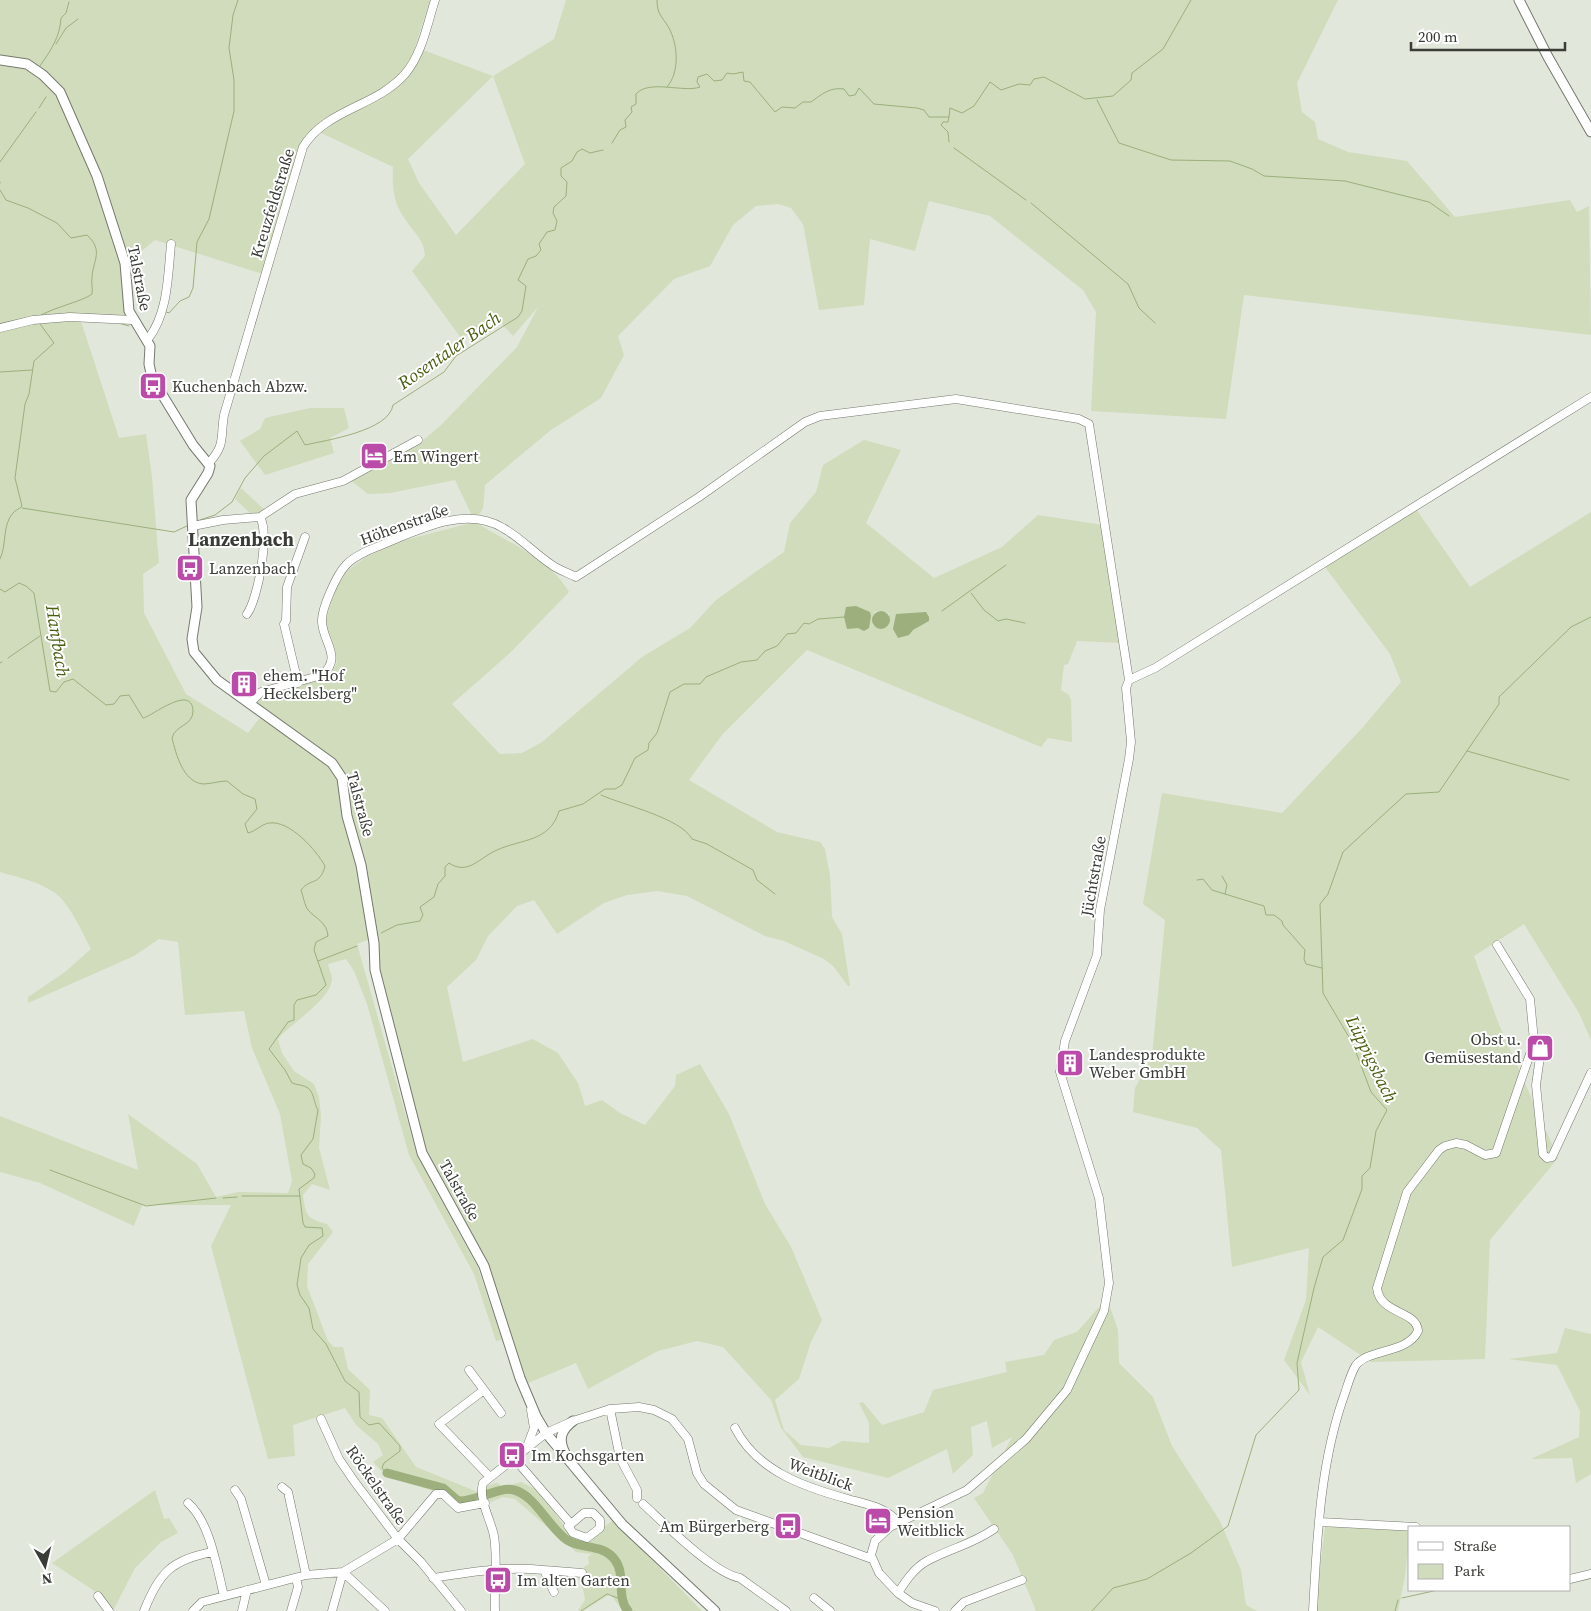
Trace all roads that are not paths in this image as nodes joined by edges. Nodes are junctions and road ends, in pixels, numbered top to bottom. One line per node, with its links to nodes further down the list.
1 (435, 0): 11 (street, Kreuzfeldstraße)
2 (1520, 0): 4 (main road)
3 (0, 60): 6 (main road, Talstraße)
4 (1590, 129)
5 (171, 244): 8 (street)
6 (132, 320): 7 (street); 8 (main road, Talstraße)
7 (0, 328)
8 (148, 339): 11 (main road)
9 (1591, 397): 17 (street)
10 (418, 440): 12 (street)
11 (208, 463): 14 (main road, Talstraße)
12 (260, 517): 14 (street); 16 (street)
13 (464, 518): 17 (street, Jüchtstraße); 18 (street, Höhenstraße)
14 (193, 526): 19 (main road, Talstraße)
15 (305, 537): 18 (street)
16 (247, 614)
17 (1129, 680): 42 (street, Jüchtstraße)
18 (298, 683): 19 (street, Höhenstraße)
19 (251, 702): 25 (main road, Talstraße)
20 (1497, 945): 21 (street)
21 (1536, 1051): 22 (street); 41 (street)
22 (1591, 1073)
23 (469, 1370): 24 (street)
24 (484, 1390): 27 (street); 35 (street)
25 (528, 1398): 31 (main road, Talstraße); 32 (street)
26 (610, 1409): 29 (street); 50 (street); 79 (street)
27 (501, 1413)
28 (321, 1419): 47 (street, Röckelstraße)
29 (572, 1421): 31 (street); 34 (main road)
30 (735, 1428): 40 (street, Weitblick)
31 (546, 1433): 32 (street); 34 (main road, Talstraße)
32 (526, 1448): 33 (street)
33 (513, 1457): 35 (street); 43 (street)
34 (568, 1460): 78 (main road, Talstraße)
35 (490, 1477): 38 (street)
36 (282, 1487): 57 (street)
37 (235, 1490): 62 (street)
38 (484, 1499): 47 (street, Röckelstraße); 52 (street)
39 (188, 1503): 49 (street)
40 (885, 1512): 42 (street, Weitblick); 44 (street)
41 (1320, 1522): 45 (street); 83 (street)
42 (899, 1523): 44 (street)
43 (570, 1524)
44 (890, 1527): 48 (street)
45 (1408, 1527)
46 (994, 1529): 65 (street)
47 (398, 1538): 54 (street); 59 (street, Röckelstraße)
48 (872, 1549): 50 (street); 51 (street)
49 (212, 1552): 67 (street); 70 (street)
50 (854, 1553): 51 (street)
51 (872, 1559): 65 (street)
52 (496, 1568): 53 (street); 59 (street); 77 (street)
53 (544, 1570): 55 (street); 64 (street)
54 (343, 1572): 57 (street); 74 (street); 75 (street)
55 (582, 1573)
56 (1591, 1574): 60 (street)
57 (306, 1575): 58 (street)
58 (296, 1578): 62 (street); 73 (street)
59 (433, 1578): 76 (street, Röckelstraße)
60 (1571, 1578)
61 (1022, 1580): 82 (street)
62 (266, 1585): 63 (street)
63 (247, 1590): 67 (street); 72 (street)
64 (554, 1592)
65 (898, 1593): 81 (street)
66 (98, 1596): 69 (street)
67 (224, 1596): 71 (street)
68 (814, 1598): 80 (street)
69 (109, 1611)
70 (144, 1611)
71 (193, 1611)
72 (242, 1611)
73 (291, 1611)
74 (332, 1611)
75 (385, 1611)
76 (461, 1611)
77 (495, 1611)
78 (715, 1611)
79 (786, 1611)
80 (830, 1611)
81 (935, 1611)
82 (955, 1611)
83 (1313, 1611)

